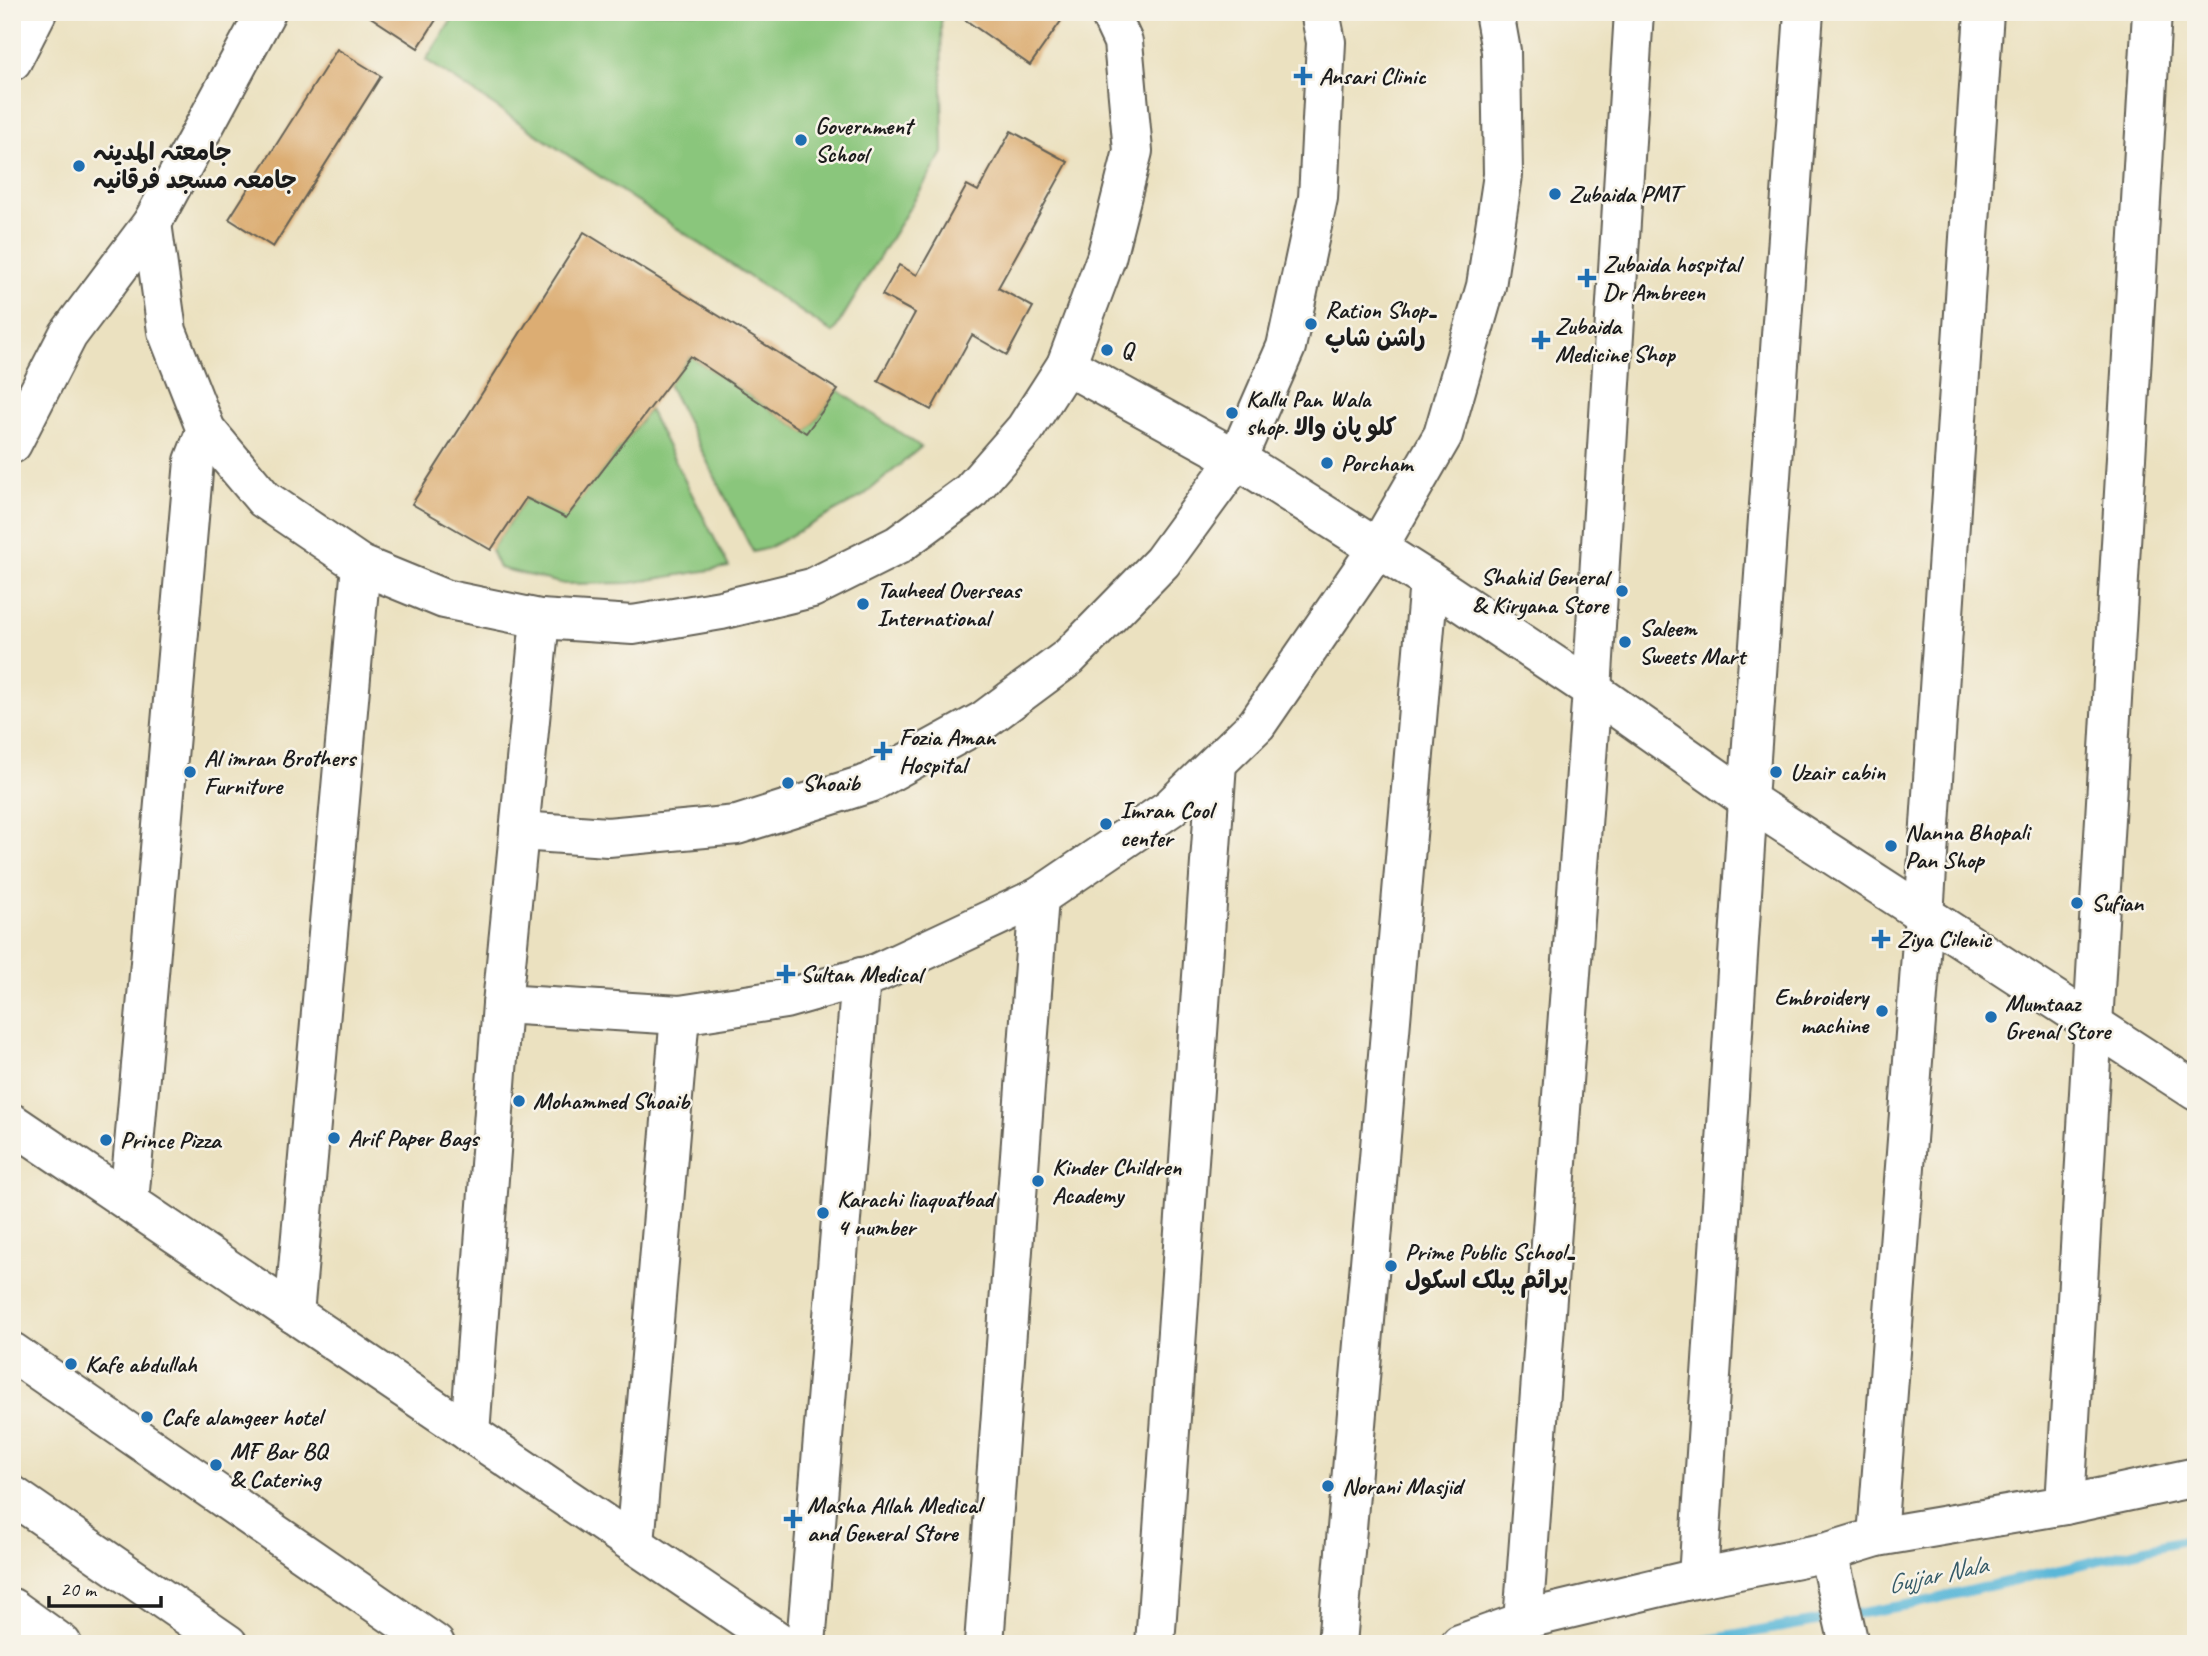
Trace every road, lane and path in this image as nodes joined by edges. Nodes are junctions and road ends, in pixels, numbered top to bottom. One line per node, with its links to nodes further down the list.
1 (37, 12): 10 (main road)
2 (266, 12): 11 (main road)
3 (1109, 12): 12 (main road)
4 (1320, 12): 15 (main road)
5 (1494, 12): 16 (main road)
6 (1634, 12): 20 (main road)
7 (1804, 12): 22 (main road)
8 (1984, 12): 25 (main road)
9 (2152, 12): 29 (main road)
10 (12, 61)
11 (152, 223): 13 (main road); 14 (main road)
12 (1066, 365): 15 (main road); 19 (main road)
13 (206, 430): 17 (main road); 32 (main road)
14 (12, 444)
15 (1237, 459): 16 (main road); 23 (main road)
16 (1377, 549): 18 (main road); 21 (main road)
17 (361, 565): 19 (main road); 33 (main road)
18 (1429, 581): 20 (main road); 52 (main road)
19 (540, 619): 23 (main road)
20 (1592, 690): 22 (main road); 44 (main road)
21 (1217, 763): 24 (main road); 51 (main road)
22 (1748, 800): 25 (main road); 42 (main road)
23 (519, 831): 27 (main road)
24 (1039, 897): 26 (main road); 50 (main road)
25 (1924, 915): 29 (main road); 39 (main road)
26 (861, 977): 28 (main road); 49 (main road)
27 (502, 1004): 28 (main road); 35 (main road)
28 (680, 1015): 40 (main road)
29 (2092, 1024): 30 (main road); 38 (main road)
30 (2196, 1091)
31 (12, 1123): 32 (main road)
32 (129, 1202): 33 (main road)
33 (295, 1314): 35 (main road)
34 (12, 1352): 47 (main road)
35 (470, 1433): 40 (main road)
36 (2196, 1477): 38 (main road)
37 (12, 1495): 46 (main road)
38 (2065, 1505): 39 (main road)
39 (1877, 1537): 41 (main road)
40 (635, 1544): 48 (main road)
41 (1828, 1552): 42 (main road); 54 (main road)
42 (1698, 1578): 44 (main road)
43 (12, 1608): 45 (main road)
44 (1523, 1622): 53 (main road)
45 (62, 1644)
46 (228, 1644)
47 (435, 1644)
48 (782, 1644)
49 (806, 1644)
50 (984, 1644)
51 (1155, 1644)
52 (1337, 1644)
53 (1460, 1644)
54 (1849, 1644)

